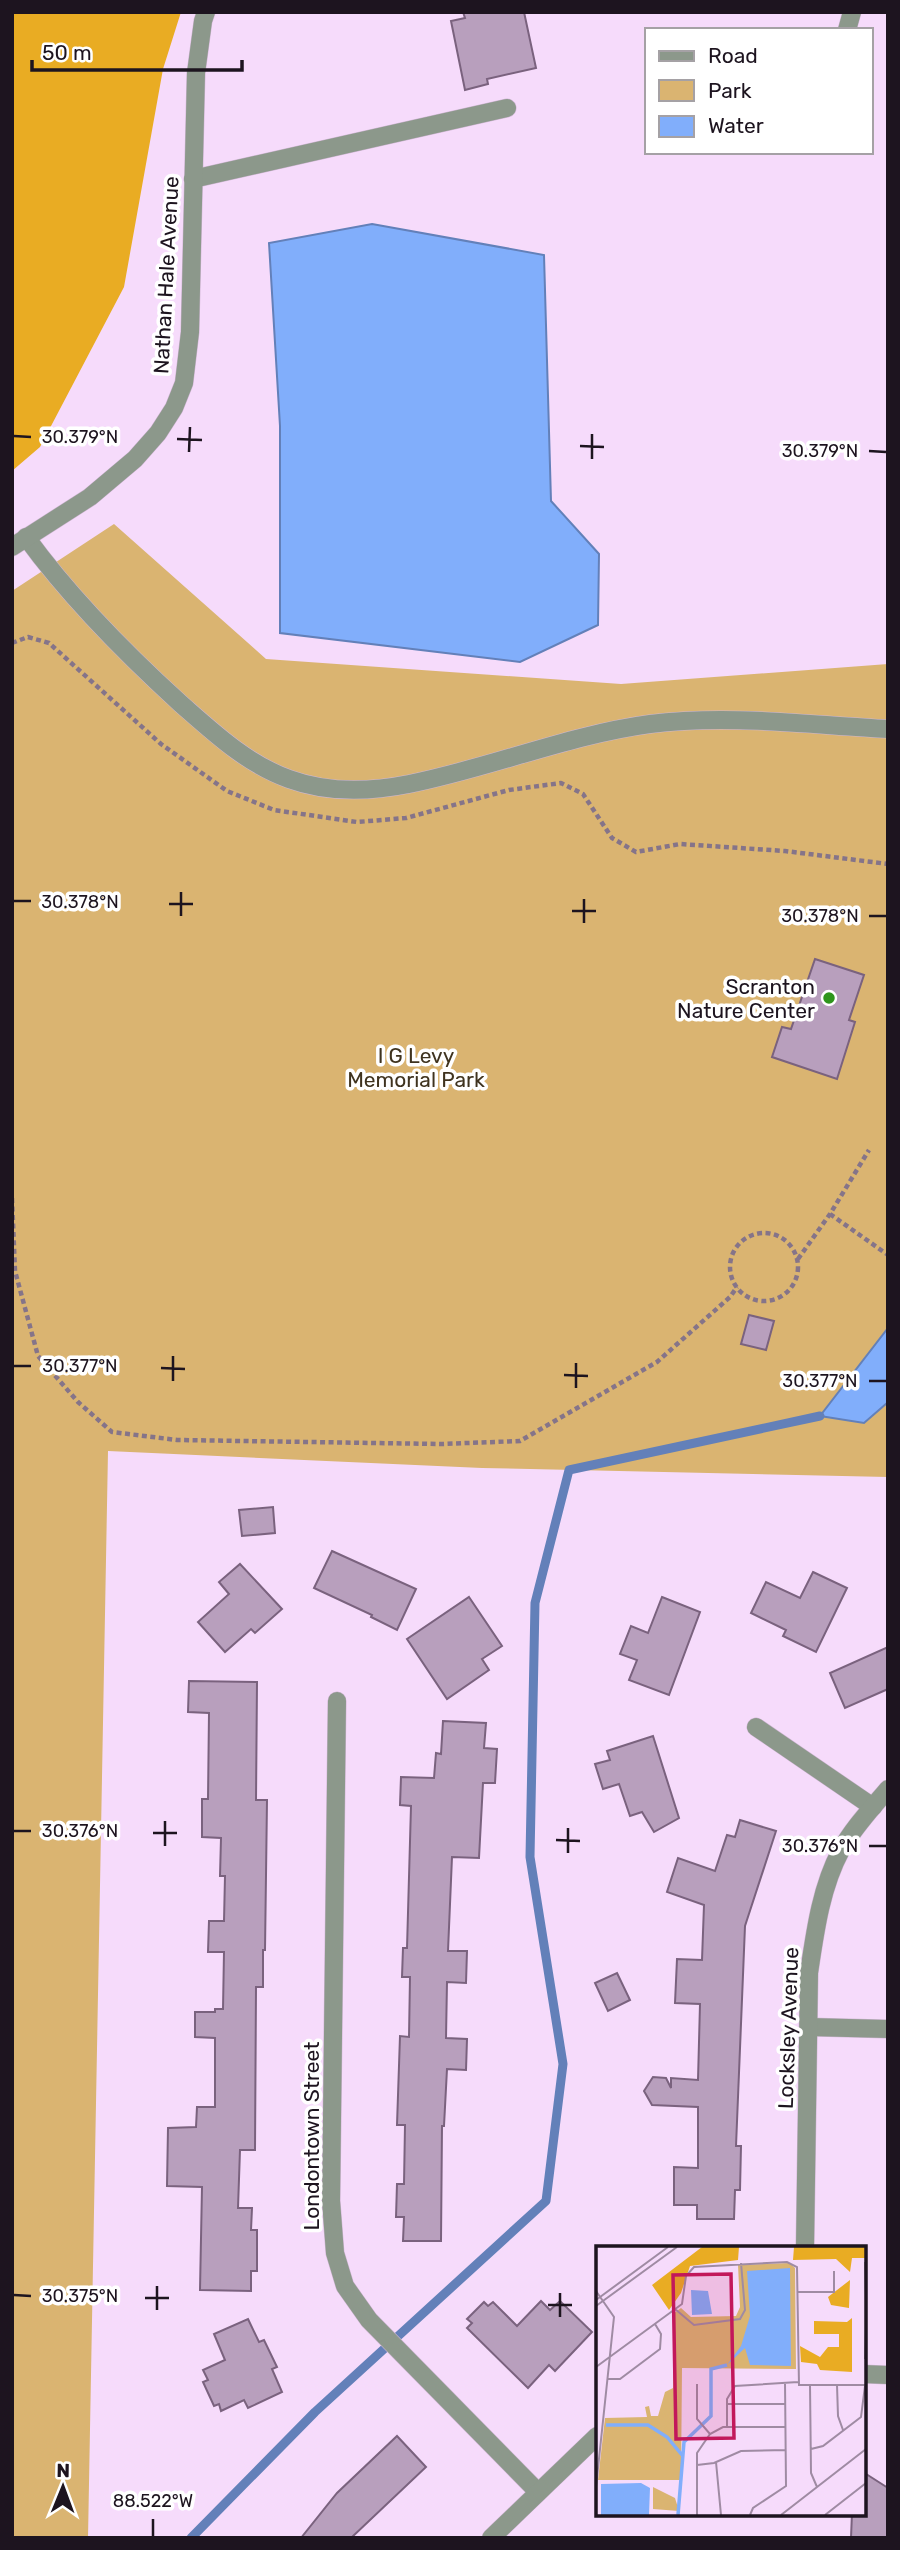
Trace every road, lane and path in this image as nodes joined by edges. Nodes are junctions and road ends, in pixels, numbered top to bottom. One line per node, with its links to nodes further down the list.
1 (206, 12): 3 (street, Nathan Hale Avenue)
2 (508, 108): 3 (street)
3 (194, 179): 4 (street, Nathan Hale Avenue)
4 (19, 542): 5 (street)
5 (888, 729)
6 (869, 1150): 8 (path)
7 (12, 1198): 11 (path)
8 (830, 1214): 9 (path); 10 (path)
9 (888, 1255)
10 (797, 1260): 11 (path); 11 (path)
11 (737, 1287)
12 (337, 1702): 22 (street, Londontown Street)
13 (756, 1727): 15 (street)
14 (888, 1789): 15 (street, Locksley Avenue)
15 (873, 1807): 16 (street, Locksley Avenue)
16 (809, 2027): 17 (street); 18 (street, Locksley Avenue)
17 (888, 2029)
18 (805, 2246)
19 (865, 2374): 20 (street)
20 (888, 2375)
21 (596, 2437): 22 (street)
22 (538, 2492): 23 (street)
23 (491, 2538)

